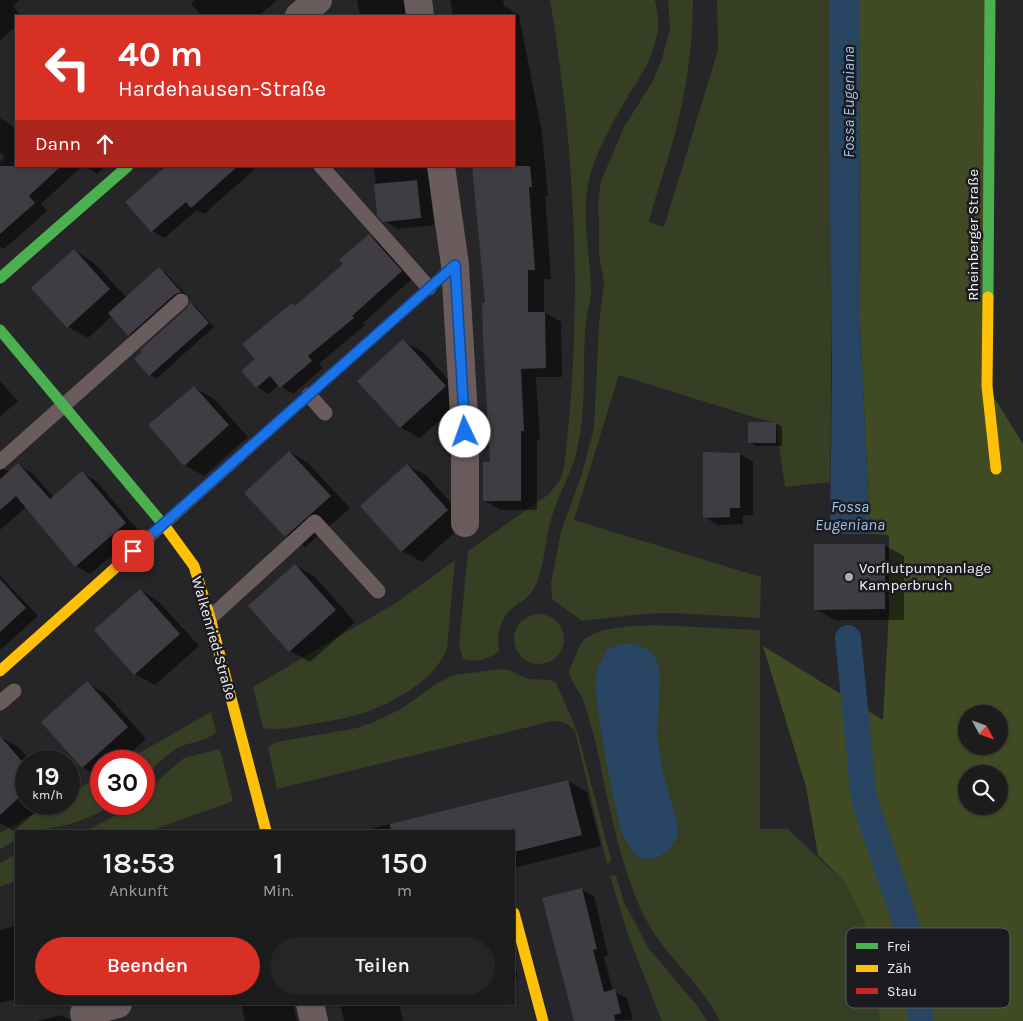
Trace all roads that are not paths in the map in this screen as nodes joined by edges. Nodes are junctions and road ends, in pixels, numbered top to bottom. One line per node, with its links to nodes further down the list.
1 (318, 0): 4 (street)
2 (418, 0): 5 (street)
3 (990, 0): 18 (street, Rheinberger Straße)
4 (301, 15)
5 (420, 15)
6 (127, 167): 10 (street)
7 (322, 167): 11 (lane)
8 (441, 167): 9 (street)
9 (455, 265): 11 (street); 19 (street)
10 (0, 278)
11 (429, 288): 14 (street)
12 (181, 301): 15 (lane)
13 (0, 330): 15 (street, Walkenried-Straße)
14 (309, 394): 16 (lane); 20 (street)
15 (63, 407): 17 (lane); 20 (street, Walkenried-Straße)
16 (325, 413)
17 (0, 462)
18 (996, 469)
19 (465, 523)
20 (163, 524): 22 (street, Walkenried-Straße); 23 (street)
21 (378, 592): 22 (lane)
22 (210, 618): 26 (street, Walkenried-Straße)
23 (0, 670)
24 (14, 691): 25 (lane)
25 (0, 703)
26 (266, 830)
27 (515, 917): 32 (street)
28 (114, 1005): 30 (street)
29 (310, 1005): 31 (street)
30 (86, 1021)
31 (314, 1021)
32 (543, 1021)

